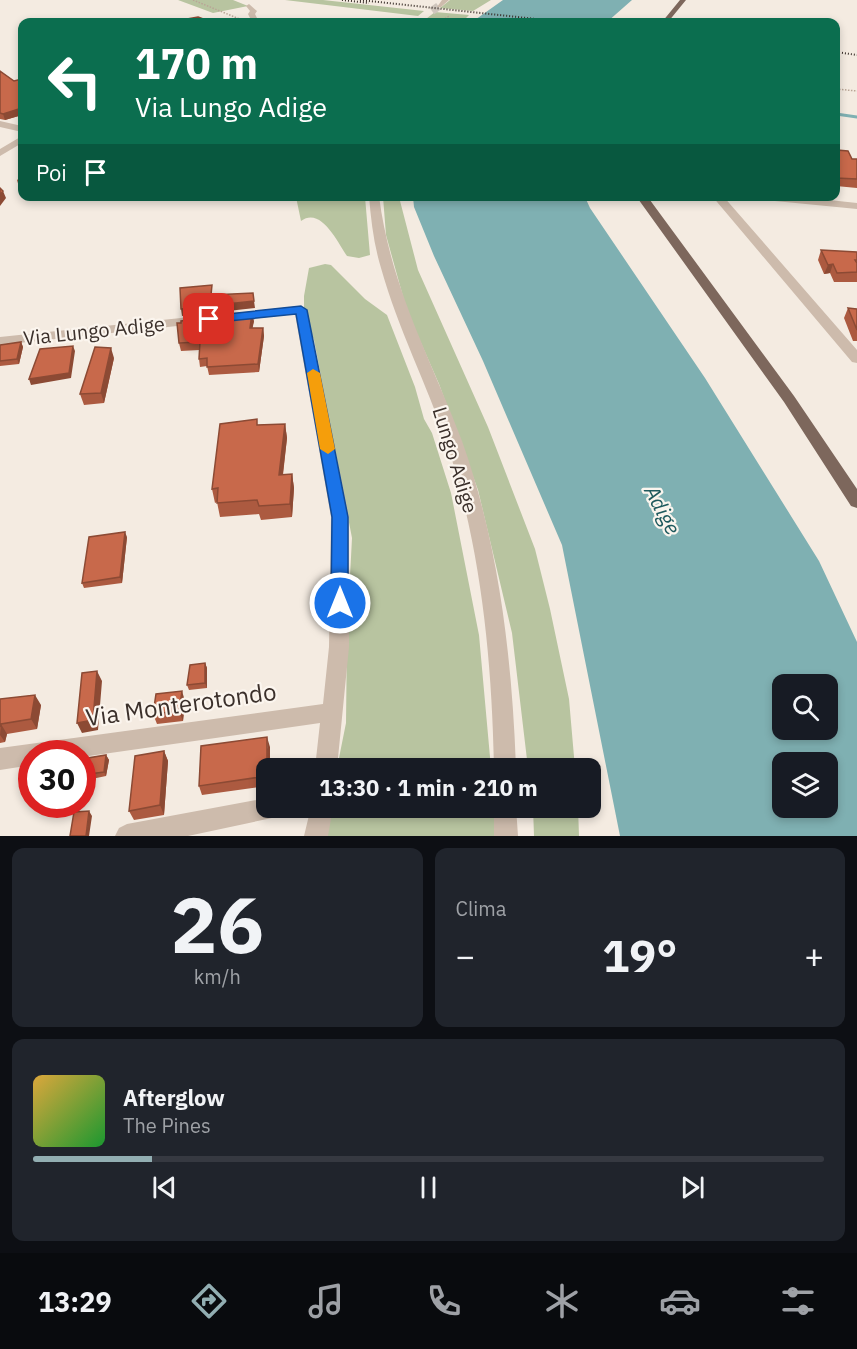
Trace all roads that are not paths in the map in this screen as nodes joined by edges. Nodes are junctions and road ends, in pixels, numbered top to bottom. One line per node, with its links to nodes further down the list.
1 (446, 0): 4 (street)
2 (683, 0): 6 (main road)
3 (249, 6): 5 (street)
4 (439, 6)
5 (254, 18)
6 (668, 18)
7 (0, 124): 8 (street)
8 (18, 128)
9 (18, 141): 10 (street)
10 (10, 146): 11 (street); 12 (street)
11 (18, 146)
12 (0, 153)
13 (375, 201): 25 (street, Lungo Adige)
14 (645, 201): 20 (main road)
15 (720, 201): 19 (street)
16 (819, 201): 17 (street)
17 (857, 206)
18 (0, 341): 21 (street, Via Lungo Adige)
19 (857, 359)
20 (857, 502)
21 (331, 712): 22 (street, Via Monterotondo); 24 (street, Via Lungo Adige)
22 (96, 745)
23 (18, 756): 26 (street)
24 (327, 758)
25 (505, 758)
26 (0, 759)
27 (256, 811): 30 (street)
28 (320, 818): 31 (street)
29 (505, 818): 32 (street)
30 (127, 836)
31 (316, 836)
32 (506, 836)

